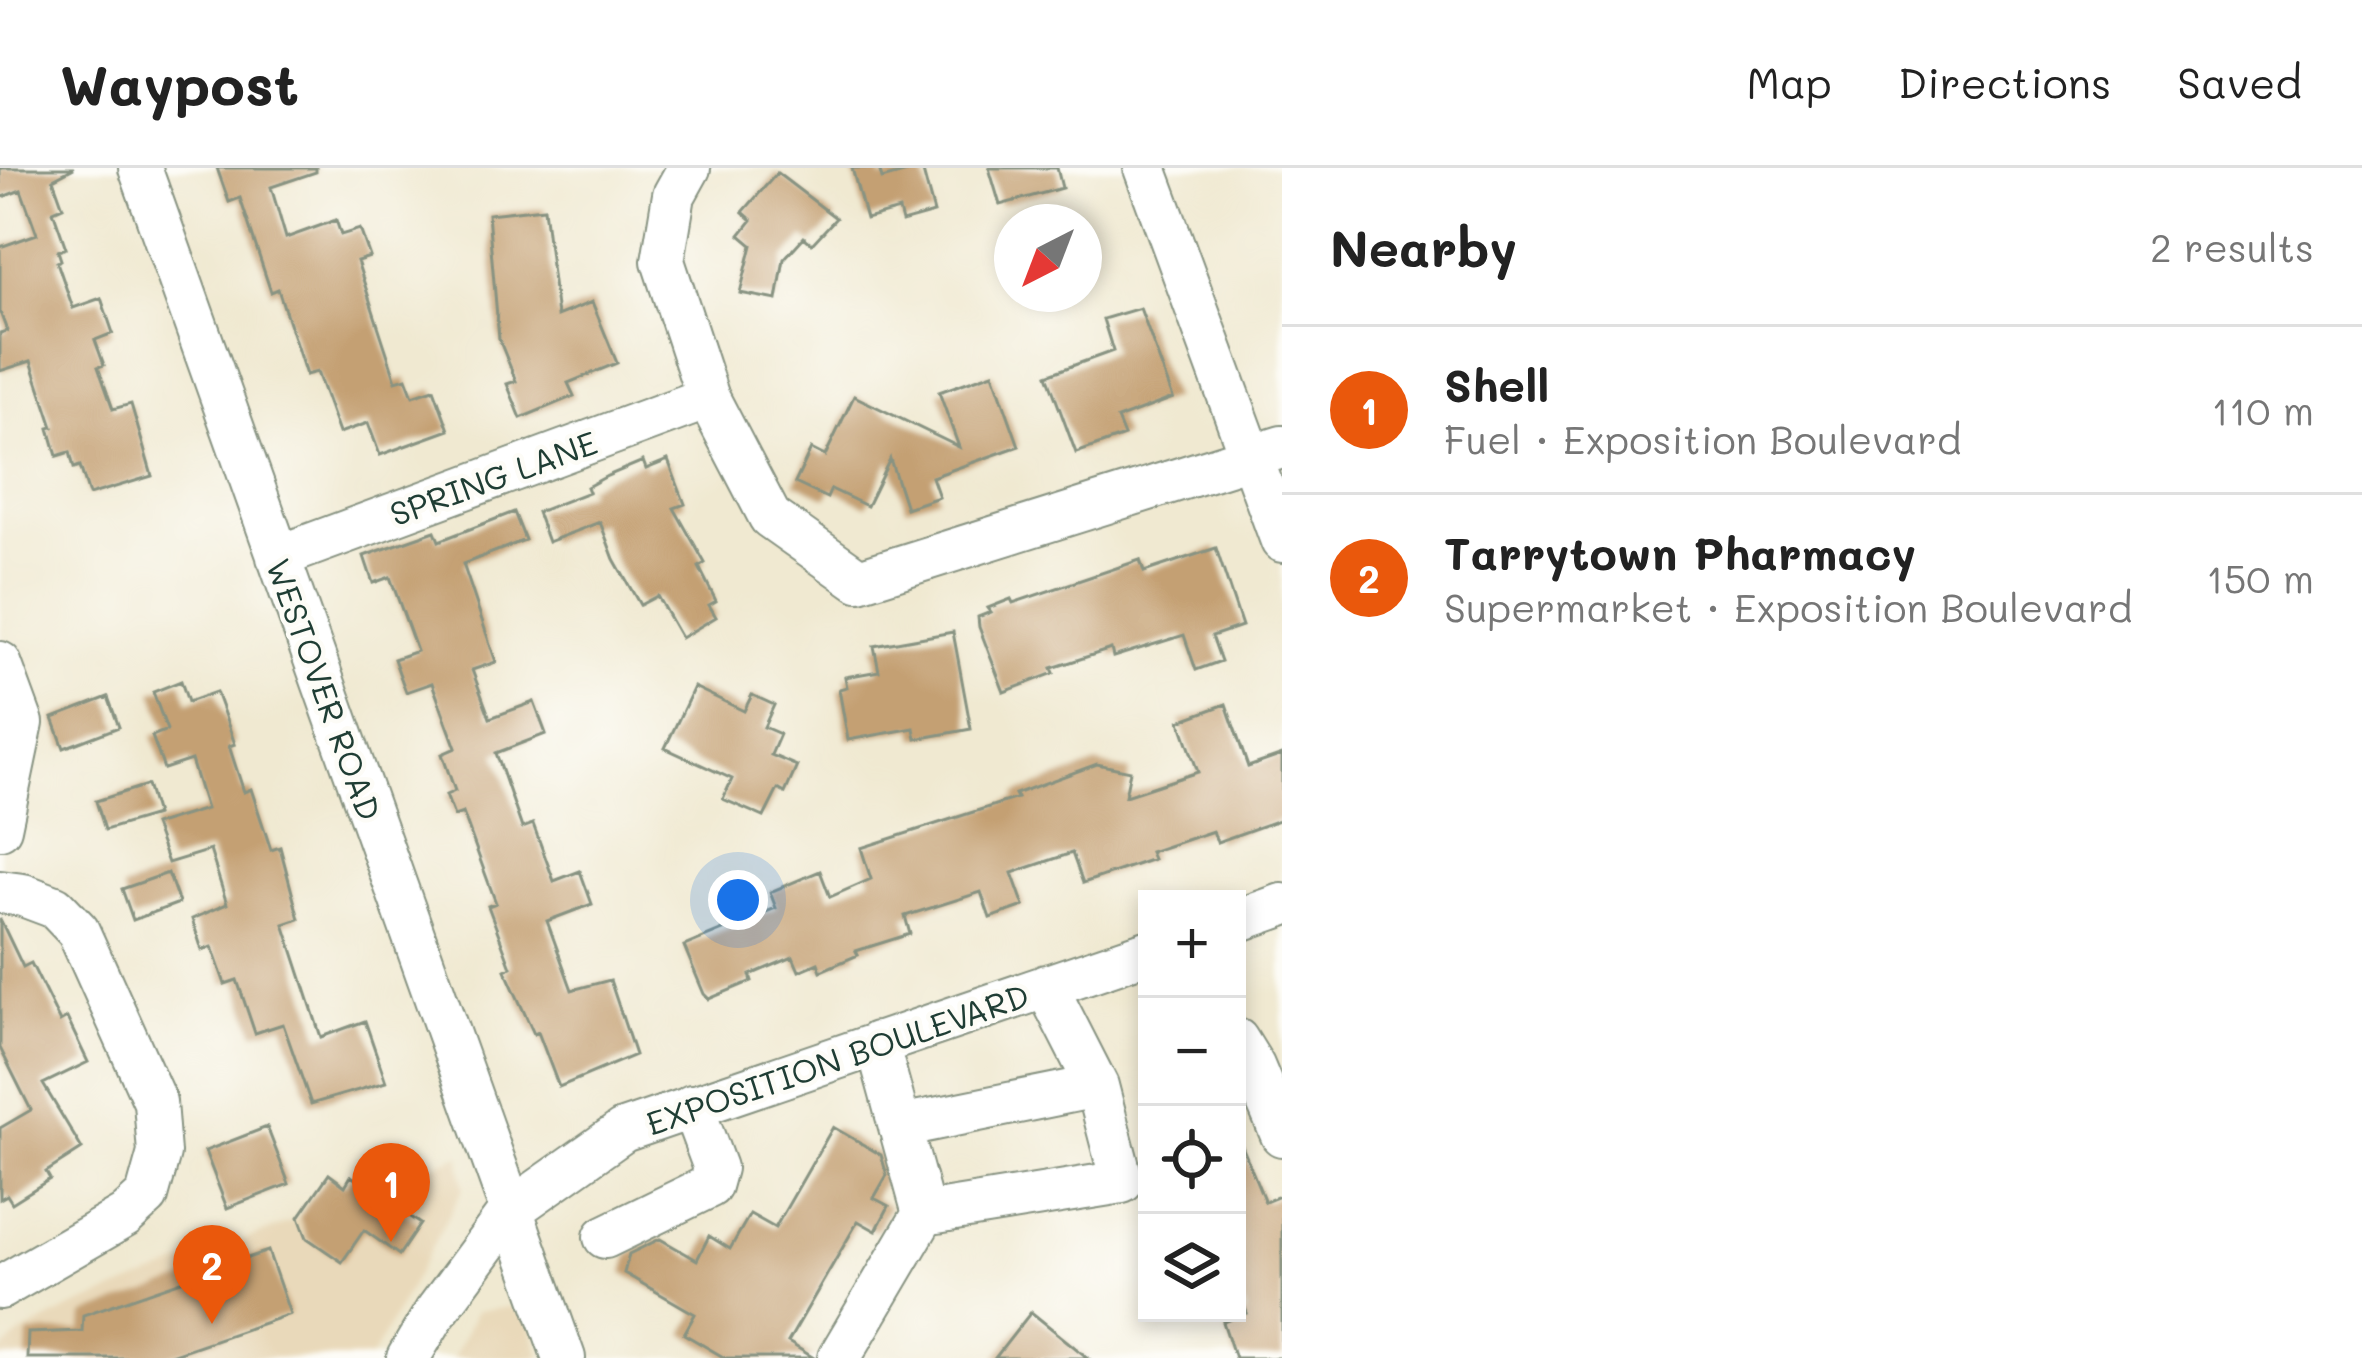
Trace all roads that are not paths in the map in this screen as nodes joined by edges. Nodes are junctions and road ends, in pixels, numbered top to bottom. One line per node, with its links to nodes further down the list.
1 (140, 168): 7 (street, WESTOVER ROAD)
2 (689, 168): 4 (street)
3 (1145, 168): 5 (street)
4 (708, 398): 5 (street); 7 (street, SPRING LANE)
5 (1266, 452): 6 (street)
6 (1282, 541)
7 (278, 557): 21 (street, WESTOVER ROAD)
8 (0, 663): 9 (street)
9 (0, 828)
10 (0, 892): 24 (street)
11 (1282, 905): 12 (street)
12 (1246, 918)
13 (1138, 955): 14 (street, EXPOSITION BOULEVARD)
14 (1046, 986): 15 (street, EXPOSITION BOULEVARD); 17 (street)
15 (877, 1043): 18 (street, EXPOSITION BOULEVARD); 19 (street)
16 (1246, 1055): 20 (street)
17 (1097, 1086): 19 (street); 22 (street)
18 (692, 1106): 21 (street, EXPOSITION BOULEVARD); 23 (street)
19 (900, 1126): 22 (street)
20 (1282, 1136)
21 (512, 1210): 25 (street, EXPOSITION BOULEVARD); 26 (street, WESTOVER ROAD)
22 (924, 1214): 27 (street)
23 (605, 1237)
24 (0, 1288)
25 (408, 1358)
26 (564, 1358)
27 (838, 1358)

